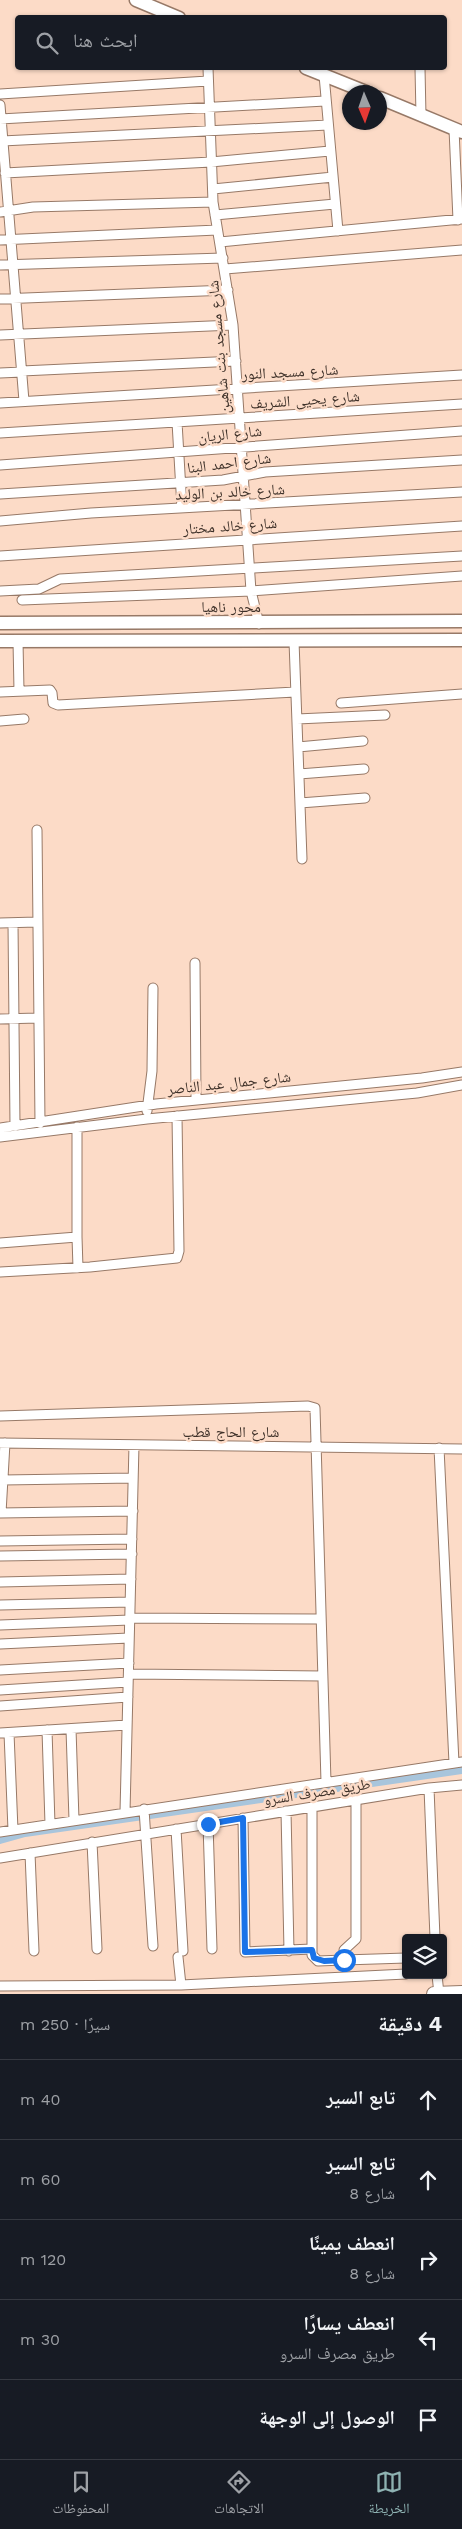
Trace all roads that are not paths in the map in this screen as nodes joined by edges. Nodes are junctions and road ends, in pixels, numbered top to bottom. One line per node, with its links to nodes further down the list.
1 (136, 0): 2 (main road)
2 (171, 15)
3 (208, 70): 7 (street, شارع مسجد بنت شاهين)
4 (311, 70): 6 (main road)
5 (420, 70): 14 (street)
6 (324, 75): 8 (main road); 10 (street)
7 (208, 81): 9 (street); 13 (street, شارع مسجد بنت شاهين)
8 (349, 85)
9 (0, 94)
10 (326, 101): 13 (street); 16 (street)
11 (387, 101): 14 (main road)
12 (0, 105): 15 (street)
13 (209, 108): 15 (street); 18 (street, شارع مسجد بنت شاهين)
14 (421, 116): 17 (main road)
15 (0, 119): 19 (street)
16 (328, 125): 18 (street); 20 (street)
17 (458, 131): 30 (street)
18 (210, 132): 19 (street); 22 (street, شارع مسجد بنت شاهين)
19 (2, 142): 21 (street)
20 (330, 151): 22 (street); 24 (street)
21 (1, 152): 23 (street)
22 (211, 162): 23 (street); 25 (street, شارع مسجد بنت شاهين)
23 (3, 178): 28 (street)
24 (333, 178): 25 (street); 27 (street)
25 (213, 189): 26 (street, شارع مسجد بنت شاهين)
26 (213, 202): 28 (street); 29 (street, شارع مسجد بنت شاهين)
27 (336, 204): 29 (street); 32 (street)
28 (4, 212): 34 (street)
29 (215, 215): 31 (street, شارع مسجد بنت شاهين)
30 (460, 220): 32 (street)
31 (217, 230): 34 (street); 35 (street, شارع مسجد بنت شاهين)
32 (338, 231): 35 (street)
33 (0, 240): 34 (street)
34 (12, 240): 39 (street)
35 (220, 242): 37 (street, شارع مسجد بنت شاهين)
36 (462, 250): 40 (street)
37 (223, 258): 39 (street); 40 (street, شارع مسجد بنت شاهين)
38 (0, 264): 39 (street)
39 (14, 264): 42 (street)
40 (225, 269): 41 (street, شارع مسجد بنت شاهين)
41 (228, 290): 42 (street); 44 (street, شارع مسجد بنت شاهين)
42 (16, 298): 43 (street); 46 (street)
43 (0, 299)
44 (233, 325): 46 (street); 47 (street, شارع مسجد بنت شاهين)
45 (0, 335): 46 (street)
46 (19, 335): 48 (street)
47 (236, 361): 48 (street); 51 (street, شارع مسجد بنت شاهين)
48 (22, 372): 49 (street); 52 (street)
49 (0, 373)
50 (462, 375): 51 (street, شارع مسجد النور)
51 (237, 389): 52 (street, شارع مسجد النور); 55 (street, شارع مسجد بنت شاهين)
52 (24, 401): 53 (street, شارع مسجد النور)
53 (0, 403)
54 (462, 404): 55 (street, شارع يحيى الشريف)
55 (239, 418): 56 (street, شارع يحيى الشريف); 59 (street, شارع مسجد بنت شاهين)
56 (177, 422): 58 (street, شارع يحيى الشريف); 60 (street)
57 (462, 431): 59 (street, شارع الريان)
58 (0, 433)
59 (241, 446): 60 (street, شارع الريان); 63 (street, شارع مسجد بنت شاهين)
60 (180, 453): 62 (street, شارع الريان); 64 (street)
61 (462, 460): 63 (street, شارع احمد البنا)
62 (0, 465)
63 (243, 476): 64 (street, شارع احمد البنا); 67 (street, شارع مسجد بنت شاهين)
64 (181, 482): 66 (street, شارع احمد البنا); 68 (street)
65 (462, 492): 67 (street, شارع خالد بن الوليد)
66 (0, 494)
67 (246, 505): 68 (street, شارع خالد بن الوليد); 71 (street, شارع مسجد بنت شاهين)
68 (182, 508): 69 (street, شارع خالد بن الوليد)
69 (0, 521)
70 (462, 526): 71 (street, شارع خالد مختار)
71 (248, 539): 72 (street, شارع خالد مختار); 74 (street, شارع مسجد بنت شاهين)
72 (0, 556)
73 (462, 556): 74 (street)
74 (250, 568): 76 (street); 77 (street, شارع مسجد بنت شاهين)
75 (462, 576): 77 (street)
76 (0, 590)
77 (250, 591): 78 (street); 81 (street, شارع مسجد بنت شاهين)
78 (22, 600)
79 (462, 621): 81 (main road, محور ناهيا)
80 (0, 623): 81 (main road, محور ناهيا)
81 (259, 624)
82 (462, 640): 84 (main road)
83 (0, 641): 85 (main road)
84 (294, 641): 85 (main road); 88 (street)
85 (18, 642): 86 (street)
86 (19, 691): 87 (street); 88 (street)
87 (0, 692)
88 (295, 692): 93 (street)
89 (462, 694): 90 (street)
90 (341, 703)
91 (385, 714): 93 (street)
92 (24, 719): 94 (street)
93 (297, 719): 96 (street)
94 (0, 721)
95 (363, 741): 96 (street)
96 (298, 746): 98 (street)
97 (364, 769): 98 (street)
98 (299, 774): 100 (street)
99 (365, 798): 100 (street)
100 (300, 803): 102 (street)
101 (37, 830): 104 (street)
102 (302, 859)
103 (13, 922): 104 (street); 105 (street); 108 (street)
104 (37, 922): 109 (street)
105 (0, 923)
106 (194, 963): 113 (street)
107 (153, 988): 114 (street)
108 (14, 1018): 109 (street); 110 (street); 118 (street)
109 (38, 1018): 117 (street)
110 (0, 1019)
111 (462, 1072): 113 (street, شارع جمال عبد الناصر)
112 (462, 1086): 115 (street, شارع جمال عبد الناصر)
113 (196, 1099): 114 (street, شارع جمال عبد الناصر)
114 (147, 1105): 116 (street); 117 (street, شارع جمال عبد الناصر)
115 (177, 1116): 116 (street, شارع جمال عبد الناصر); 124 (street)
116 (147, 1119): 119 (street, شارع جمال عبد الناصر)
117 (40, 1123): 118 (street, شارع جمال عبد الناصر)
118 (15, 1126): 120 (street, شارع جمال عبد الناصر)
119 (77, 1127): 121 (street, شارع جمال عبد الناصر); 122 (street)
120 (0, 1128)
121 (0, 1137)
122 (77, 1237): 123 (street); 124 (street)
123 (0, 1242)
124 (78, 1268): 125 (street)
125 (0, 1272)
126 (0, 1416): 129 (street)
127 (2, 1443): 128 (street, شارع الحاج قطب); 133 (street)
128 (134, 1445): 129 (street, شارع الحاج قطب); 132 (street)
129 (317, 1447): 130 (street, شارع الحاج قطب); 145 (street)
130 (439, 1448): 131 (street, شارع الحاج قطب); 160 (street)
131 (462, 1448)
132 (133, 1478): 133 (street); 134 (street)
133 (3, 1480): 135 (street)
134 (132, 1511): 135 (street); 136 (street)
135 (1, 1513)
136 (132, 1539): 137 (street); 138 (street)
137 (0, 1541)
138 (132, 1554): 139 (street); 140 (street)
139 (0, 1556)
140 (131, 1579): 141 (street); 142 (street)
141 (0, 1582)
142 (130, 1602): 143 (street); 144 (street)
143 (0, 1606)
144 (130, 1619): 145 (street); 146 (street); 147 (street)
145 (320, 1620): 151 (street)
146 (0, 1625)
147 (130, 1638): 148 (street); 149 (street)
148 (0, 1644)
149 (129, 1663): 150 (street); 152 (street)
150 (0, 1670)
151 (322, 1676): 152 (street); 161 (street)
152 (129, 1678): 153 (street); 154 (street)
153 (0, 1690)
154 (128, 1698): 155 (street); 156 (street)
155 (0, 1706)
156 (128, 1725): 157 (street); 168 (street)
157 (70, 1729): 158 (street); 170 (street)
158 (47, 1730): 159 (street); 171 (street)
159 (5, 1733): 174 (street)
160 (458, 1763): 161 (street, طريق مصرف السرو)
161 (326, 1782): 166 (street, طريق مصرف السرو)
162 (462, 1785): 163 (street, طريق مصرف السرو)
163 (429, 1788): 164 (street, طريق مصرف السرو); 180 (street)
164 (356, 1800): 165 (street, طريق مصرف السرو); 188 (street)
165 (312, 1807): 167 (street, طريق مصرف السرو); 185 (street)
166 (144, 1809): 168 (street, طريق مصرف السرو); 176 (street)
167 (286, 1811): 169 (street, طريق مصرف السرو); 184 (street)
168 (125, 1812): 170 (street, طريق مصرف السرو)
169 (243, 1818): 172 (street, طريق مصرف السرو); 184 (street)
170 (74, 1820): 171 (street, طريق مصرف السرو)
171 (50, 1824): 174 (street, طريق مصرف السرو)
172 (208, 1824): 173 (street, طريق مصرف السرو); 183 (street)
173 (176, 1829): 176 (street, طريق مصرف السرو); 191 (street)
174 (13, 1830): 175 (street, طريق مصرف السرو)
175 (0, 1832)
176 (146, 1833): 177 (street, طريق مصرف السرو); 181 (street)
177 (92, 1842): 178 (street, طريق مصرف السرو); 182 (street)
178 (30, 1853): 179 (street, طريق مصرف السرو); 186 (street)
179 (0, 1858)
180 (435, 1934)
181 (153, 1946)
182 (97, 1949)
183 (212, 1949)
184 (289, 1950): 185 (street)
185 (312, 1950): 188 (street)
186 (34, 1951)
187 (402, 1958): 188 (street)
188 (344, 1960)
189 (402, 1974): 191 (street)
190 (437, 1979): 195 (street)
191 (181, 1985): 192 (street)
192 (0, 1986)
193 (462, 1993): 195 (main road)
194 (434, 1994): 195 (main road)
195 (439, 1994)

